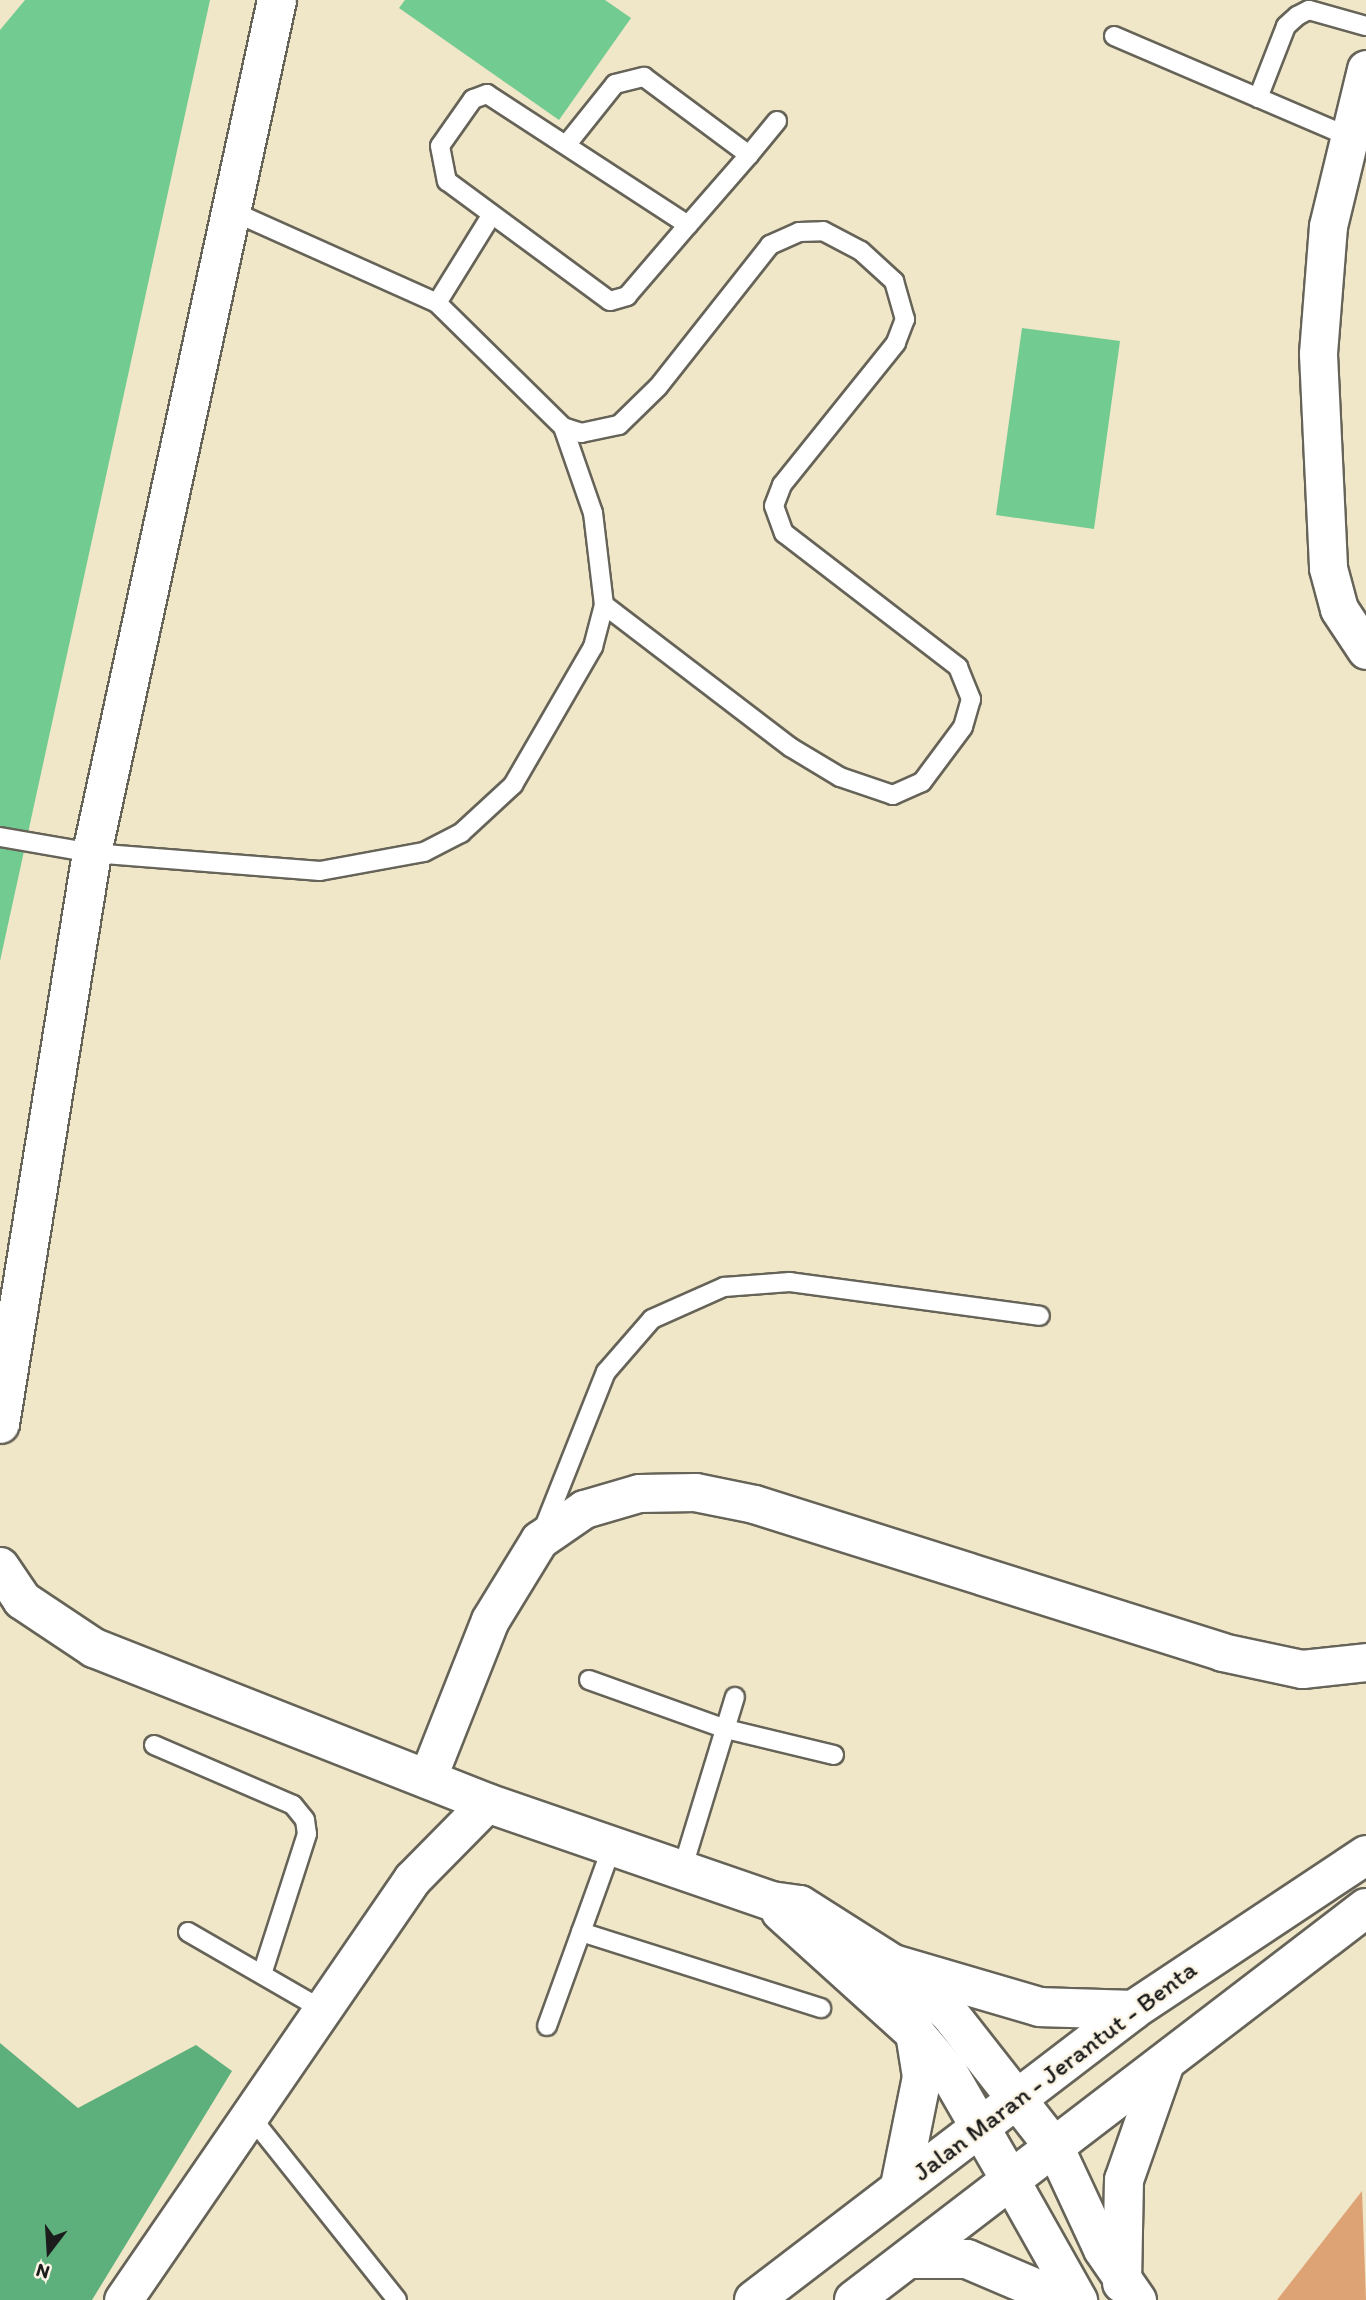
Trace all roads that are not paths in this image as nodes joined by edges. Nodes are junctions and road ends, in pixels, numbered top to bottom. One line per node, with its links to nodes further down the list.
1 (277, 0): 10 (street)
2 (1366, 26): 5 (lane)
3 (1114, 36): 5 (lane)
4 (1366, 69): 7 (street)
5 (1258, 98): 7 (lane)
6 (777, 121): 9 (lane)
7 (1347, 136): 16 (street)
8 (567, 144): 9 (lane); 11 (lane); 12 (lane)
9 (749, 155): 12 (lane)
10 (236, 213): 13 (lane); 18 (street)
11 (491, 216): 12 (lane); 13 (lane)
12 (688, 225)
13 (437, 303): 14 (lane)
14 (563, 427): 15 (lane); 15 (lane)
15 (604, 605): 18 (lane)
16 (1366, 650)
17 (0, 837): 18 (lane)
18 (92, 853): 20 (street)
19 (1040, 1316): 21 (lane)
20 (0, 1424)
21 (539, 1540): 24 (street); 30 (street)
22 (0, 1567): 23 (street)
23 (11, 1597): 30 (street)
24 (1366, 1662)
25 (589, 1680): 27 (lane)
26 (735, 1697): 27 (lane)
27 (726, 1728): 29 (lane); 34 (lane)
28 (154, 1745): 40 (lane)
29 (834, 1755)
30 (427, 1779): 31 (street)
31 (487, 1803): 32 (street); 43 (street)
32 (612, 1846): 34 (street); 38 (lane)
33 (1366, 1855): 42 (street, Jalan Maran - Jerantut - Benta)
34 (682, 1870): 35 (street)
35 (771, 1901): 39 (street); 45 (street)
36 (1366, 1908): 46 (street)
37 (188, 1932): 40 (lane)
38 (581, 1932): 41 (lane); 44 (lane)
39 (894, 1964): 42 (street); 47 (street)
40 (262, 1974): 43 (lane)
41 (821, 2008)
42 (1133, 2010): 47 (street, Jalan Maran - Jerantut - Benta)
43 (325, 2011): 48 (street)
44 (547, 2026)
45 (915, 2033): 49 (street); 52 (street)
46 (1166, 2061): 50 (street); 54 (street)
47 (1016, 2096): 49 (street, Jalan Maran - Jerantut - Benta); 50 (street)
48 (251, 2117): 55 (street); 56 (lane)
49 (982, 2123): 51 (street); 52 (street, Jalan Maran - Jerantut - Benta)
50 (1055, 2148): 51 (street); 54 (street)
51 (1011, 2181): 53 (street); 60 (street)
52 (900, 2186): 57 (street, Jalan Maran - Jerantut - Benta)
53 (909, 2259): 58 (street); 59 (street)
54 (1130, 2292)
55 (123, 2300)
56 (397, 2300)
57 (754, 2300)
58 (854, 2300)
59 (1063, 2300)
60 (1078, 2300)

